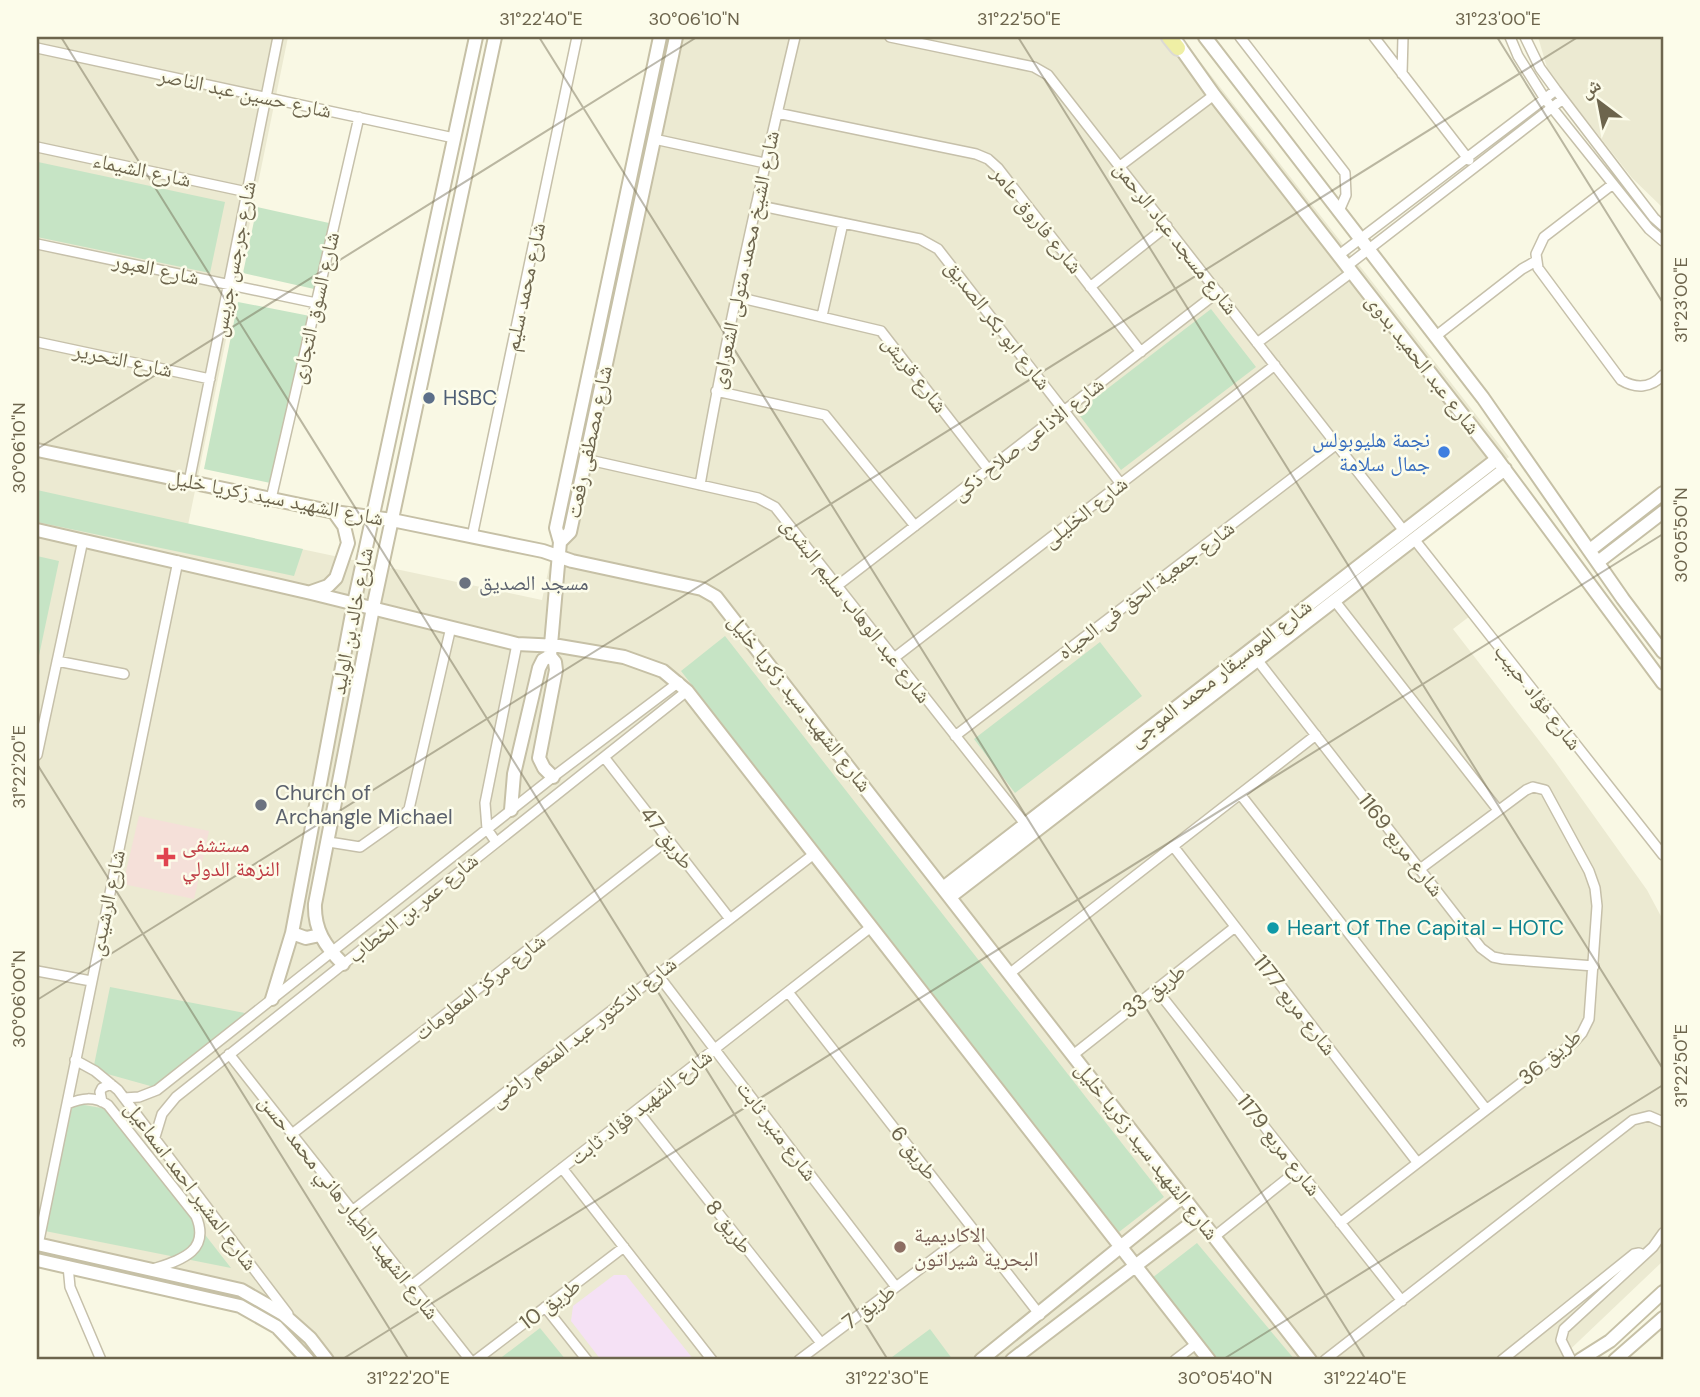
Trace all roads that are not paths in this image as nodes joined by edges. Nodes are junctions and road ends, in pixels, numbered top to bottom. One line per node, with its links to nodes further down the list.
1 (278, 37): 20 (street, شارع جرجس جريس)
2 (476, 37): 26 (street, شارع خالد بن الوليد)
3 (495, 37): 74 (street, شارع خالد بن الوليد)
4 (577, 37): 78 (street, شارع محمد سليم)
5 (660, 37): 80 (street, شارع مصطفى رفعت)
6 (676, 37): 27 (street, شارع مصطفى رفعت)
7 (795, 37): 24 (street, شارع الشيخ محمد متولى الشعراوى)
8 (890, 37): 31 (street, شارع مسجد عباد الرحمن)
9 (1205, 37): 36 (street, شارع عبد الحميد بدوى)
10 (1240, 37): 36 (street)
11 (1374, 37): 17 (street)
12 (1404, 37): 17 (street)
13 (1510, 37): 21 (street)
14 (1525, 37): 18 (street)
15 (1173, 40): 19 (street, شارع عبد الحميد بدوى)
16 (37, 48): 20 (street, شارع حسين عبد الناصر)
17 (1402, 74): 29 (street)
18 (1556, 90): 21 (street); 22 (street)
19 (1213, 95): 31 (street); 43 (street, شارع عبد الحميد بدوى)
20 (266, 97): 25 (street, شارع حسين عبد الناصر); 34 (street, شارع جرجس جريس)
21 (1545, 99): 23 (street); 29 (street)
22 (1563, 99): 23 (street); 39 (street)
23 (1552, 108): 32 (street); 33 (street)
24 (777, 113): 30 (street, شارع الشيخ محمد متولى الشعراوى); 47 (street, شارع فاروق عامر)
25 (359, 117): 26 (street, شارع حسين عبد الناصر); 50 (street, شارع السوق التجارى)
26 (454, 138): 73 (street, شارع خالد بن الوليد)
27 (654, 139): 30 (street); 63 (street, شارع مصطفى رفعت)
28 (37, 147): 34 (street, شارع الشيماء)
29 (1468, 158): 32 (street); 42 (street)
30 (765, 163): 35 (street, شارع الشيخ محمد متولى الشعراوى)
31 (1120, 166): 38 (street, شارع مسجد عباد الرحمن)
32 (1475, 167): 42 (street)
33 (1613, 184): 40 (street); 44 (street)
34 (247, 192): 46 (street, شارع جرجس جريس)
35 (756, 205): 37 (street, شارع ابو بكر الصديق); 49 (street, شارع الشيخ محمد متولى الشعراوى)
36 (1339, 211): 42 (street, شارع عبد الحميد بدوى)
37 (843, 223): 51 (street); 60 (street, شارع ابو بكر الصديق)
38 (1167, 226): 47 (street); 48 (street, شارع مسجد عباد الرحمن)
39 (1663, 226)
40 (1663, 241)
41 (37, 244): 46 (street, شارع العبور)
42 (1365, 244): 43 (street); 45 (street); 52 (street, شارع عبد الحميد بدوى)
43 (1339, 255): 45 (street, شارع عبد الحميد بدوى)
44 (1536, 261): 52 (street); 57 (street)
45 (1350, 269): 54 (street); 64 (street, شارع عبد الحميد بدوى)
46 (229, 284): 50 (street, شارع العبور); 58 (street, شارع جرجس جريس)
47 (1090, 287): 55 (street, شارع فاروق عامر)
48 (1218, 292): 54 (street, شارع مسجد عباد الرحمن); 55 (street, شارع الاذاعى صلاح ذكى)
49 (737, 297): 51 (street, شارع قريش); 59 (street, شارع الشيخ محمد متولى الشعراوى)
50 (316, 303): 70 (street, شارع السوق التجارى)
51 (822, 316): 65 (street, شارع قريش)
52 (1436, 336): 81 (street, شارع عبد الحميد بدوى)
53 (37, 342): 58 (street, شارع التحرير)
54 (1257, 343): 56 (street, شارع مسجد عباد الرحمن)
55 (1141, 352): 60 (street, شارع الاذاعى صلاح ذكى)
56 (1275, 365): 61 (street, شارع مسجد عباد الرحمن); 67 (street, شارع الخليلى)
57 (1663, 375)
58 (210, 379): 66 (street, شارع جرجس جريس)
59 (716, 391): 68 (street, شارع الشيخ محمد متولى الشعراوى); 75 (street)
60 (1065, 411): 65 (street, شارع الاذاعى صلاح ذكى); 67 (street, شارع ابو بكر الصديق)
61 (1336, 444): 77 (street, شارع مسجد عباد الرحمن); 101 (street, شارع جمعية الحق فى الحياه)
62 (37, 450): 66 (street, شارع الشهيد سيد زكريا خليل)
63 (585, 459): 68 (street, شارع عبد الوهاب سليم البشرى); 80 (street, شارع مصطفى رفعت)
64 (1501, 464): 77 (street, شارع الموسيقار محمد الموجى); 98 (street, شارع عبد الحميد بدوى)
65 (989, 469): 75 (street, شارع الاذاعى صلاح ذكى)
66 (189, 482): 70 (street, شارع الشهيد سيد زكريا خليل)
67 (1121, 484): 95 (street, شارع الخليلى)
68 (700, 485): 85 (street, شارع عبد الوهاب سليم البشرى)
69 (1663, 493): 81 (street)
70 (271, 499): 71 (street, شارع الشهيد سيد زكريا خليل)
71 (334, 512): 73 (street, شارع الشهيد سيد زكريا خليل); 86 (street)
72 (1663, 512): 84 (street)
73 (372, 517): 74 (street, شارع الشهيد سيد زكريا خليل); 88 (street, شارع خالد بن الوليد)
74 (392, 520): 78 (street, شارع الشهيد سيد زكريا خليل); 89 (street, شارع خالد بن الوليد)
75 (915, 526): 85 (street, شارع الاذاعى صلاح ذكى)
76 (37, 530): 79 (street)
77 (1408, 535): 87 (street, شارع الموسيقار محمد الموجى); 118 (street, شارع فؤاد حبيب)
78 (472, 537): 82 (street, شارع الشهيد سيد زكريا خليل)
79 (83, 540): 83 (street); 96 (street)
80 (560, 542): 82 (street)
81 (1590, 550): 84 (street, شارع عبد الحميد بدوى)
82 (558, 557): 92 (street); 120 (street, شارع الشهيد سيد زكريا خليل)
83 (178, 561): 86 (street); 132 (street, شارع الرشيدى)
84 (1598, 562): 93 (street, شارع عبد الحميد بدوى)
85 (837, 586): 95 (street, شارع عبد الوهاب سليم البشرى)
86 (311, 593): 88 (street)
87 (1331, 595): 94 (street, شارع الموسيقار محمد الموجى); 109 (street)
88 (354, 603): 89 (street); 124 (street, شارع خالد بن الوليد)
89 (373, 608): 90 (street); 114 (street, شارع خالد بن الوليد)
90 (451, 627): 91 (street); 114 (street)
91 (517, 644): 92 (street); 111 (street)
92 (550, 651): 99 (street); 104 (street); 105 (street)
93 (1663, 652)
94 (1254, 655): 100 (street, شارع مربع 1169); 112 (street, شارع الموسيقار محمد الموجى)
95 (894, 659): 101 (street, شارع عبد الوهاب سليم البشرى)
96 (57, 661): 97 (street); 102 (street)
97 (124, 674)
98 (1663, 683)
99 (683, 687): 103 (street, شارع عمر بن الخطاب); 106 (street, شارع عمر بن الخطاب); 117 (street)
100 (1316, 735): 107 (street); 119 (street, شارع مربع 1169)
101 (955, 736): 112 (street, شارع عبد الوهاب سليم البشرى)
102 (37, 755)
103 (604, 757): 110 (street, شارع عمر بن الخطاب); 113 (street, طريق 47)
104 (517, 758): 105 (street); 108 (street)
105 (541, 763): 106 (street)
106 (553, 777): 108 (street, شارع عمر بن الخطاب)
107 (1240, 794): 116 (street); 146 (street)
108 (511, 810): 110 (street); 111 (street, شارع عمر بن الخطاب)
109 (1498, 810): 119 (street, طريق 36); 128 (street, طريق 36)
110 (521, 822): 115 (street, شارع عمر بن الخطاب)
111 (487, 829): 115 (street); 126 (street, شارع عمر بن الخطاب)
112 (1028, 829): 120 (street, شارع الموسيقار محمد الموجى)
113 (668, 840): 121 (street, طريق 47); 149 (street, شارع مركز المعلومات)
114 (328, 842): 125 (street, شارع خالد بن الوليد)
115 (496, 842): 127 (street, شارع عمر بن الخطاب)
116 (1173, 846): 123 (street, شارع مربع 1177); 130 (street)
117 (814, 854): 121 (street, شارع الدكتور عبد المنعم راضى); 122 (street)
118 (1663, 855)
119 (1420, 869): 128 (street, شارع مربع 1169)
120 (946, 892): 130 (street, شارع الشهيد سيد زكريا خليل)
121 (730, 919): 131 (street, شارع الدكتور عبد المنعم راضى)
122 (871, 927): 134 (street, شارع الشهيد فؤاد ثابت); 162 (street)
123 (1235, 928): 133 (street, طريق 33); 151 (street, شارع مربع 1177)
124 (292, 933): 125 (street); 135 (street, شارع خالد بن الوليد)
125 (320, 935): 126 (street, شارع خالد بن الوليد)
126 (332, 952): 127 (street, شارع خالد بن الوليد); 135 (street, شارع عمر بن الخطاب)
127 (344, 964): 137 (street, شارع عمر بن الخطاب)
128 (1594, 965): 146 (street, طريق 36)
129 (37, 971): 132 (street)
130 (1009, 974): 138 (street, شارع الشهيد سيد زكريا خليل)
131 (658, 975): 136 (street, شارع منير ثابت); 155 (street, شارع الدكتور عبد المنعم راضى)
132 (91, 981): 139 (street, شارع الرشيدى)
133 (1156, 989): 138 (street, طريق 33); 153 (street, شارع مربع 1179)
134 (788, 992): 136 (street, شارع الشهيد فؤاد ثابت); 158 (street, طريق 6)
135 (272, 999): 141 (street, شارع عمر بن الخطاب)
136 (715, 1049): 147 (street, شارع الشهيد فؤاد ثابت); 170 (street, شارع منير ثابت)
137 (229, 1054): 145 (street, شارع عمر بن الخطاب); 149 (street, شارع الشهيد الطيار هاني محمد حسن)
138 (1073, 1055): 154 (street, شارع الشهيد سيد زكريا خليل)
139 (75, 1060): 140 (street, شارع المشير احمد اسماعيل); 144 (street, شارع الرشيدى)
140 (111, 1084): 142 (street, شارع المشير احمد اسماعيل); 143 (street)
141 (157, 1090): 142 (street, شارع عمر بن الخطاب); 145 (street)
142 (124, 1098): 150 (street, شارع المشير احمد اسماعيل)
143 (102, 1102): 144 (street, شارع المشير احمد اسماعيل); 168 (street, شارع المشير احمد اسماعيل)
144 (67, 1104): 161 (street, شارع الرشيدى)
145 (168, 1105): 150 (street, شارع عمر بن الخطاب)
146 (1486, 1109): 151 (street, طريق 36)
147 (637, 1110): 152 (street, شارع الشهيد فؤاد ثابت); 177 (street, طريق 8)
148 (1663, 1122): 172 (street)
149 (292, 1134): 155 (street, شارع الشهيد الطيار هاني محمد حسن)
150 (155, 1137): 176 (street, شارع المشير احمد اسماعيل)
151 (1417, 1162): 157 (street, طريق 36)
152 (562, 1168): 163 (street); 169 (street, شارع الشهيد فؤاد ثابت)
153 (1298, 1170): 157 (street, شارع مربع 1179); 160 (street)
154 (1182, 1197): 156 (street, شارع الشهيد سيد زكريا خليل); 162 (street)
155 (352, 1211): 169 (street, شارع الشهيد الطيار هاني محمد حسن)
156 (1198, 1218): 160 (street, شارع الشهيد سيد زكريا خليل); 166 (street)
157 (1340, 1223): 172 (street, شارع مربع 1179)
158 (973, 1229): 170 (street, طريق 7); 174 (street, طريق 6)
159 (1663, 1233): 164 (street)
160 (1214, 1237): 191 (street, شارع الشهيد سيد زكريا خليل)
161 (38, 1245): 168 (street, شارع المشير احمد اسماعيل)
162 (1120, 1246): 166 (street); 174 (street)
163 (624, 1247): 173 (street, طريق 10); 185 (street)
164 (1644, 1255): 193 (street); 194 (street)
165 (37, 1260): 167 (street, شارع المشير احمد اسماعيل)
166 (1135, 1265): 178 (street); 188 (street)
167 (68, 1266): 179 (street); 180 (street, شارع المشير احمد اسماعيل)
168 (153, 1269): 176 (street, شارع المشير احمد اسماعيل)
169 (411, 1286): 182 (street, شارع الشهيد الطيار هاني محمد حسن)
170 (896, 1287): 177 (street, طريق 7)
171 (1663, 1292): 195 (street)
172 (1402, 1301): 192 (street)
173 (545, 1307): 183 (street, طريق 10); 184 (street)
174 (1040, 1315): 187 (street)
175 (1663, 1318): 196 (street)
176 (295, 1324): 181 (street, شارع المشير احمد اسماعيل)
177 (821, 1343): 186 (street, طريق 7)
178 (1196, 1344): 189 (street); 190 (street)
179 (101, 1360)
180 (308, 1360)
181 (327, 1360)
182 (470, 1360)
183 (476, 1360)
184 (587, 1360)
185 (712, 1360)
186 (799, 1360)
187 (981, 1360)
188 (1012, 1360)
189 (1175, 1360)
190 (1209, 1360)
191 (1310, 1360)
192 (1325, 1360)
193 (1502, 1360)
194 (1571, 1360)
195 (1580, 1360)
196 (1615, 1360)

